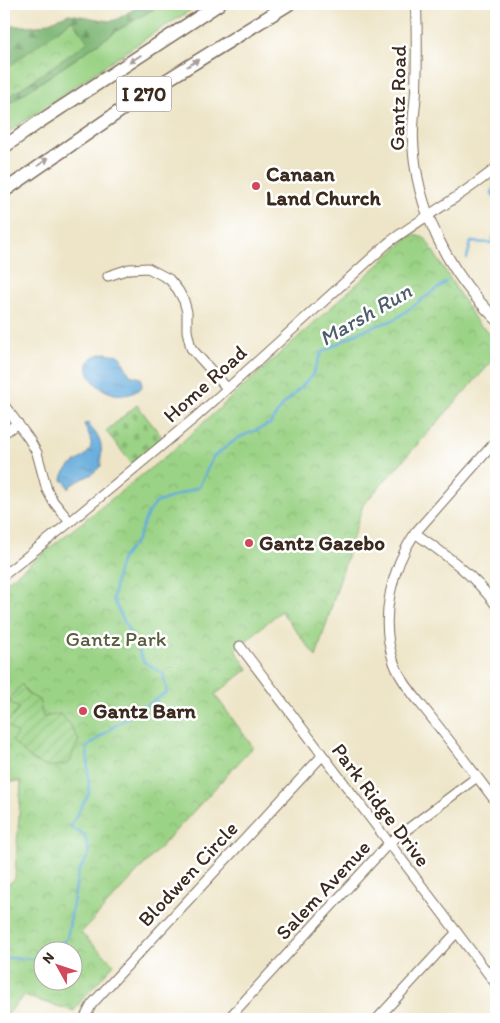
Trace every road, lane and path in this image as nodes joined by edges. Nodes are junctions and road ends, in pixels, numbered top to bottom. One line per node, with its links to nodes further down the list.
1 (220, 4): 4 (highway, I 270, one-way to 4)
2 (290, 4): 6 (highway, I 270, one-way to 2)
3 (416, 4): 7 (main road, Gantz Road)
4 (4, 147)
5 (495, 169): 7 (street, Home Road)
6 (4, 191)
7 (427, 216): 9 (main road, Gantz Road); 10 (street, Home Road)
8 (108, 276): 10 (street)
9 (496, 319)
10 (227, 388): 15 (street, Home Road)
11 (4, 405): 12 (street)
12 (18, 423): 13 (street); 15 (street)
13 (4, 433)
14 (495, 445): 16 (street)
15 (70, 522): 17 (street, Home Road)
16 (415, 533): 18 (street); 21 (street)
17 (4, 575)
18 (496, 605)
19 (240, 646): 20 (street, Park Ridge Drive)
20 (322, 756): 23 (street, Park Ridge Drive); 26 (street, Blodwen Circle)
21 (477, 778): 22 (street); 23 (street, Salem Avenue)
22 (494, 799)
23 (390, 843): 24 (street, Park Ridge Drive); 27 (street, Salem Avenue)
24 (457, 932): 25 (street, Park Ridge Drive); 28 (street)
25 (496, 984)
26 (84, 1019)
27 (228, 1019)
28 (377, 1019)

